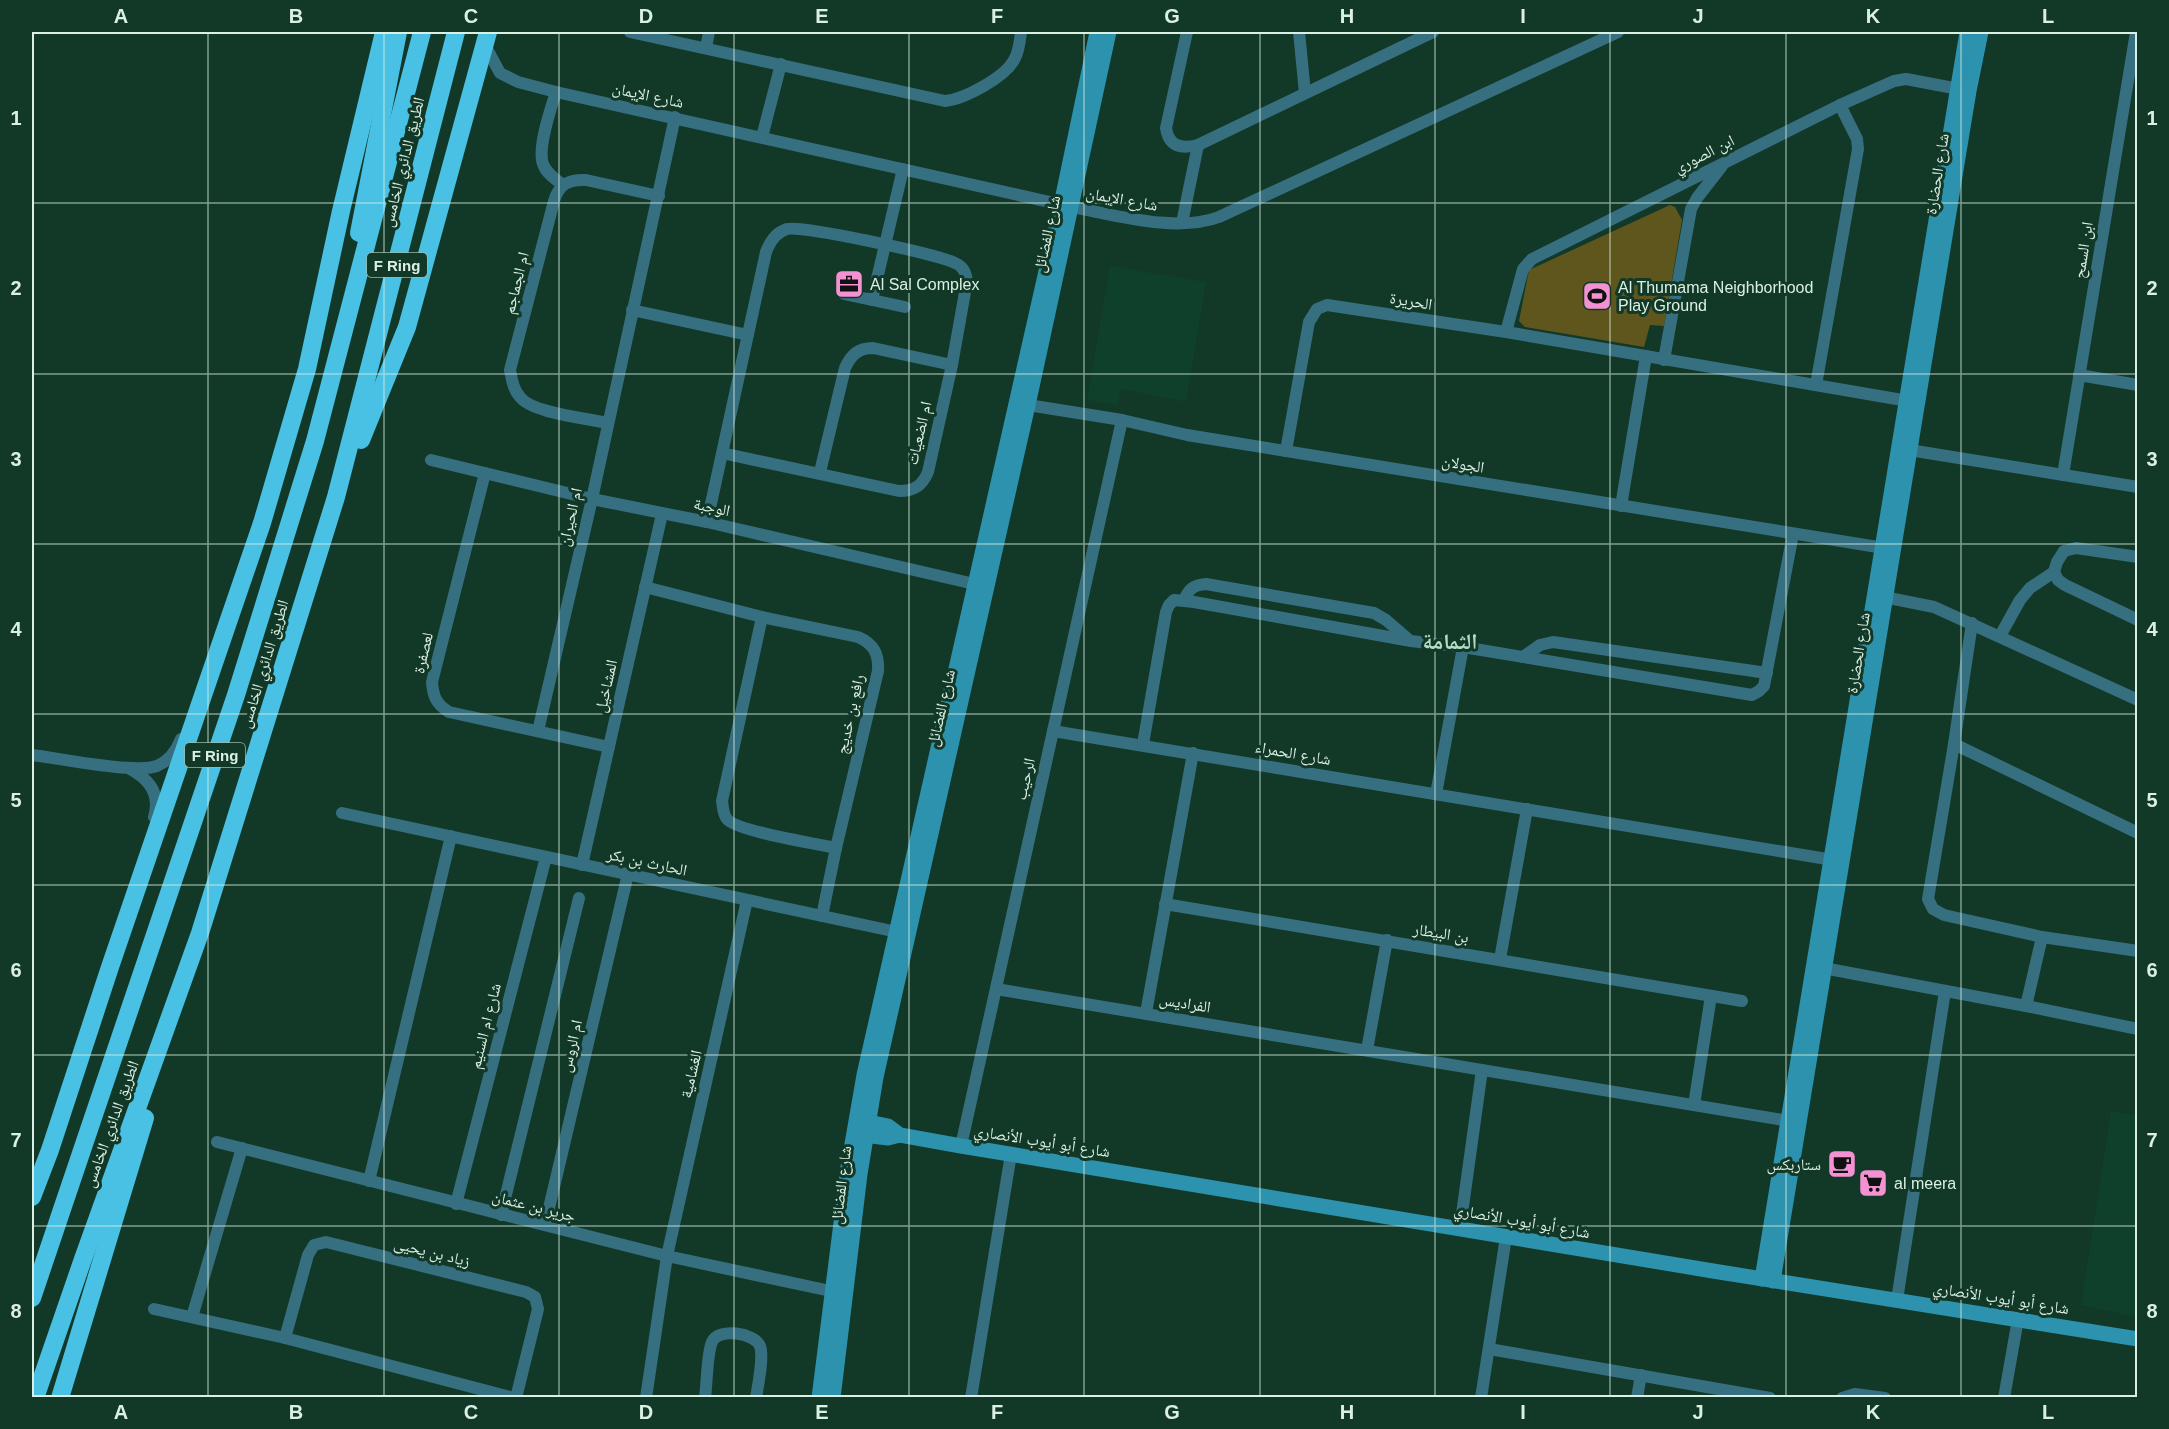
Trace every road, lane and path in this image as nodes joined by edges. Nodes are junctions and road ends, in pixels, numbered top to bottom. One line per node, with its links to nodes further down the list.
1 (384, 32): 82 (highway)
2 (398, 32): 40 (highway)
3 (422, 32): 40 (highway, الطريق الدائري الخامس / F Ring)
4 (456, 32): 62 (highway, الطريق الدائري الخامس / F Ring)
5 (630, 32): 19 (street)
6 (709, 32): 19 (street)
7 (1021, 32): 20 (street)
8 (1097, 32): 33 (street)
9 (1109, 32): 33 (street, شارع الفضائل)
10 (1187, 32): 28 (street)
11 (1299, 32): 24 (street)
12 (1433, 32): 24 (street)
13 (1618, 32): 17 (street, شارع الإيمان)
14 (1967, 32): 22 (street, شارع الحضارة)
15 (1981, 32): 22 (street, شارع الحضارة)
16 (2136, 32): 21 (street, ابن السمح)
17 (1593, 37): 34 (street, شارع الإيمان)
18 (486, 38): 23 (street, شارع الإيمان); 62 (highway)
19 (706, 48): 20 (street)
20 (781, 64): 27 (street)
21 (2133, 72): 47 (street, ابن السمح)
22 (1964, 90): 25 (street, ابن الصوري); 50 (street, شارع الحضارة)
23 (556, 92): 26 (street, شارع الإيمان); 31 (street)
24 (1305, 93): 28 (street)
25 (1840, 105): 29 (street, ابن الصوري); 49 (street)
26 (675, 117): 27 (street, شارع الإيمان); 32 (street, ام الحيران)
27 (762, 137): 30 (street, شارع الإيمان)
28 (1198, 145): 34 (street)
29 (1724, 163): 41 (street, ابن الصوري); 45 (street)
30 (903, 169): 33 (street, شارع الإيمان); 35 (street)
31 (563, 185): 32 (street); 53 (street, ام الجماجم)
32 (659, 196): 39 (street, ام الحيران)
33 (1066, 206): 34 (street, شارع الإيمان); 43 (street); 51 (street, شارع الفضائل)
34 (1182, 223)
35 (885, 245): 37 (street); 42 (street, ام الضعيات); 46 (street, ام الضعيات)
36 (844, 294): 37 (street)
37 (872, 300): 38 (street)
38 (905, 307)
39 (632, 310): 42 (street); 53 (street, ام الحيران)
40 (346, 324): 132 (highway, الطريق الدائري الخامس / F Ring)
41 (1506, 332): 44 (street, الحريرة); 55 (street, الحريرة)
42 (748, 335): 56 (street, ام الضعيات)
43 (1026, 353): 51 (street); 71 (street)
44 (1646, 356): 45 (street, الحريرة); 64 (street)
45 (1664, 360): 49 (street, الحريرة)
46 (951, 365): 58 (street); 58 (street, ام الضعيات)
47 (2079, 375): 48 (street); 60 (street, ابن السمح)
48 (2138, 385)
49 (1816, 386): 50 (street, الحريرة)
50 (1912, 402): 54 (street, شارع الحضارة)
51 (1028, 405): 52 (street, الجولان); 71 (street, شارع الفضائل)
52 (1122, 420): 55 (street, الجولان); 86 (street, الرحيب)
53 (607, 423): 63 (street, ام الحيران)
54 (1905, 450): 60 (street); 68 (street, شارع الحضارة)
55 (1286, 451): 64 (street, الجولان)
56 (722, 453): 58 (street, ام الضعيات); 66 (street, ام الضعيات)
57 (431, 460): 59 (street, الوجبة)
58 (820, 472)
59 (485, 473): 63 (street, الوجبة); 85 (street, لعصفرة)
60 (2063, 475): 61 (street)
61 (2138, 487)
62 (336, 497): 109 (highway, الطريق الدائري الخامس / F Ring)
63 (592, 499): 65 (street, الوجبة); 85 (street, ام الحيران)
64 (1621, 506): 67 (street, الجولان)
65 (662, 514): 66 (street, الوجبة); 72 (street, المشاخيل)
66 (707, 522): 71 (street, الوجبة)
67 (1793, 534): 68 (street, الجولان); 83 (street)
68 (1888, 549): 73 (street, شارع الحضارة)
69 (2138, 557): 70 (street)
70 (2054, 572): 76 (street); 78 (street)
71 (982, 586): 108 (street); 115 (street, شارع الفضائل)
72 (645, 587): 75 (street, رافع بن خديج); 89 (street, المشاخيل)
73 (1880, 597): 77 (street); 100 (street, شارع الحضارة)
74 (1184, 600): 79 (street); 79 (street); 87 (street)
75 (762, 617): 98 (street); 98 (street, رافع بن خديج)
76 (2138, 620)
77 (1972, 623): 78 (street); 88 (street)
78 (2001, 636): 84 (street)
79 (1411, 641): 80 (street)
80 (1463, 647): 81 (street); 93 (street)
81 (1523, 657): 83 (street); 83 (street)
82 (214, 667): 92 (street); 107 (highway)
83 (1767, 674)
84 (2138, 700)
85 (538, 731): 89 (street, لعصفرة)
86 (1053, 731): 87 (street, شارع الحمراء); 116 (street, الرحيب)
87 (1143, 744): 90 (street, شارع الحمراء)
88 (1954, 744): 96 (street); 110 (street)
89 (609, 747): 101 (street, المشاخيل)
90 (1192, 753): 93 (street, شارع الحمراء); 105 (street)
91 (32, 755): 92 (street)
92 (129, 768): 107 (street)
93 (1436, 794): 94 (street, شارع الحمراء)
94 (1527, 809): 100 (street, شارع الحمراء); 113 (street)
95 (342, 813): 97 (street, الحارث بن بكر)
96 (2138, 833)
97 (451, 836): 99 (street, الحارث بن بكر); 133 (street)
98 (836, 848): 106 (street, رافع بن خديج)
99 (546, 857): 101 (street, الحارث بن بكر); 135 (street, شارع ام السنيم)
100 (1837, 860): 114 (street, شارع الحضارة)
101 (582, 865): 102 (street, الحارث بن بكر)
102 (628, 874): 104 (street, الحارث بن بكر); 137 (street, ام الروس)
103 (579, 898): 136 (street)
104 (747, 900): 106 (street, الحارث بن بكر); 140 (street, الغشامية)
105 (1165, 904): 111 (street, بن البيطار); 121 (street)
106 (822, 916): 108 (street, الحارث بن بكر)
107 (125, 926): 134 (highway)
108 (897, 932): 115 (street); 127 (street)
109 (200, 933): 153 (highway, الطريق الدائري الخامس / F Ring); 154 (highway)
110 (2042, 937): 112 (street); 120 (street)
111 (1387, 940): 113 (street, بن البيطار); 123 (street)
112 (2138, 951)
113 (1500, 959): 118 (street, بن البيطار)
114 (1819, 967): 117 (street); 126 (street, شارع الحضارة)
115 (897, 980): 127 (street, شارع الفضائل)
116 (996, 989): 121 (street, الفراديس); 129 (street, الرحيب)
117 (1945, 991): 120 (street); 145 (street)
118 (1711, 996): 119 (street, بن البيطار); 125 (street)
119 (1742, 1001)
120 (2026, 1006): 122 (street)
121 (1146, 1013): 123 (street, الفراديس)
122 (2138, 1029)
123 (1367, 1050): 124 (street, الفراديس)
124 (1482, 1070): 125 (street, الفراديس); 138 (street)
125 (1694, 1105): 126 (street, الفراديس)
126 (1794, 1121): 142 (street, شارع الحضارة)
127 (861, 1127): 129 (street, شارع أبو أيوب الأنصاري); 143 (street, شارع الفضائل)
128 (217, 1142): 130 (street, جرير بن عثمان)
129 (961, 1146): 131 (street, شارع أبو أيوب الأنصاري)
130 (242, 1148): 133 (street, جرير بن عثمان); 147 (street)
131 (1011, 1154): 138 (street, شارع أبو أيوب الأنصاري); 161 (street)
132 (70, 1180): 141 (highway); 144 (highway, الطريق الدائري الخامس / F Ring)
133 (369, 1180): 135 (street, جرير بن عثمان)
134 (32, 1197)
135 (456, 1204): 136 (street, جرير بن عثمان)
136 (501, 1215): 137 (street, جرير بن عثمان)
137 (545, 1225): 140 (street, جرير بن عثمان)
138 (1460, 1228): 139 (street, شارع أبو أيوب الأنصاري)
139 (1506, 1237): 142 (street, شارع أبو أيوب الأنصاري); 151 (street)
140 (667, 1256): 143 (street, جرير بن عثمان); 156 (street, الغشامية)
141 (32, 1258)
142 (1768, 1280): 145 (street, شارع أبو أيوب الأنصاري)
143 (839, 1293): 159 (street); 160 (street, شارع الفضائل)
144 (32, 1298)
145 (1897, 1300): 148 (street, شارع أبو أيوب الأنصاري)
146 (154, 1309): 147 (street)
147 (192, 1317): 149 (street)
148 (2018, 1319): 150 (street, شارع أبو أيوب الأنصاري); 167 (street)
149 (285, 1338): 155 (street); 155 (street, زياد بن يحيى)
150 (2138, 1339)
151 (1489, 1349): 152 (street); 162 (street)
152 (1641, 1375): 163 (street); 164 (street)
153 (35, 1398)
154 (60, 1398)
155 (515, 1398)
156 (646, 1398)
157 (705, 1398): 158 (street)
158 (756, 1398)
159 (819, 1398)
160 (833, 1398)
161 (971, 1398)
162 (1481, 1398)
163 (1637, 1398)
164 (1770, 1398)
165 (1842, 1398): 166 (street)
166 (1885, 1398)
167 (2004, 1398)

